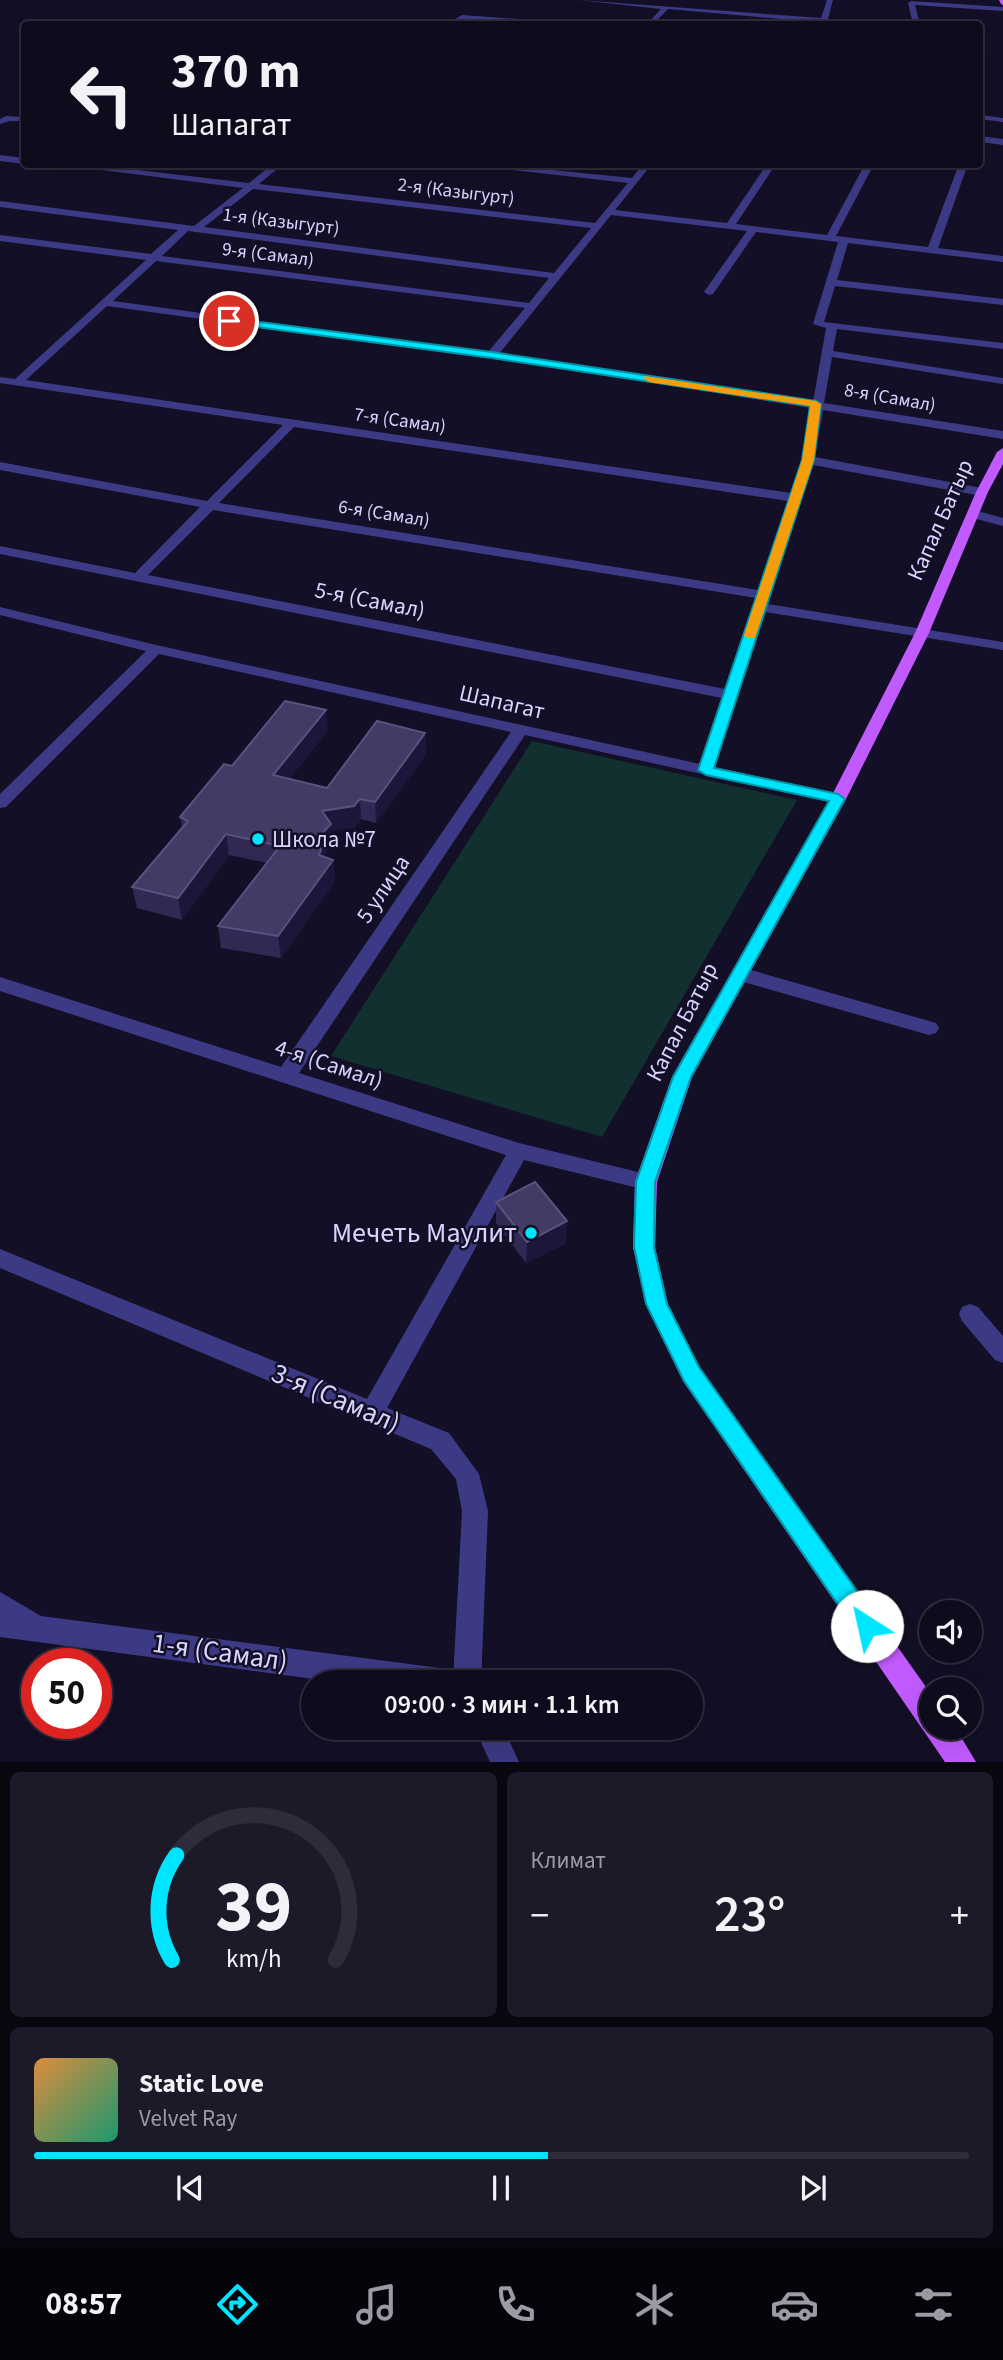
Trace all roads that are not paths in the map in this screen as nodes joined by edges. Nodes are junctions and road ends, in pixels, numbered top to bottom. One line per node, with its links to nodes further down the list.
1 (581, 0): 3 (street)
2 (830, 0): 5 (street)
3 (666, 7): 5 (street); 8 (street)
4 (1003, 9): 9 (street)
5 (824, 20)
6 (455, 21): 7 (street)
7 (517, 21)
8 (653, 21)
9 (915, 21)
10 (983, 117): 12 (street)
11 (21, 119): 13 (street)
12 (1003, 120)
13 (0, 122)
14 (983, 139): 15 (street)
15 (1003, 142)
16 (0, 158): 17 (street)
17 (21, 161)
18 (94, 168): 26 (street, 2-я (Казыгурт))
19 (274, 168): 26 (street)
20 (503, 168): 25 (street)
21 (645, 168): 25 (street)
22 (769, 168): 30 (street)
23 (868, 168): 34 (street)
24 (963, 168): 36 (street)
25 (635, 181): 28 (street)
26 (251, 186): 29 (street, 2-я (Казыгурт)); 31 (street)
27 (0, 204): 31 (street, 1-я (Казыгурт))
28 (610, 212): 29 (street); 30 (street)
29 (598, 226): 39 (street)
30 (730, 226): 32 (street)
31 (191, 229): 37 (street); 39 (street, 1-я (Казыгурт))
32 (753, 229): 34 (street); 41 (street)
33 (0, 238): 37 (street, 9-я (Самал))
34 (830, 238): 35 (street)
35 (844, 240): 36 (street); 40 (street)
36 (932, 250): 38 (street)
37 (154, 258): 43 (street); 44 (street, 9-я (Самал))
38 (1003, 259)
39 (557, 276): 44 (street)
40 (831, 282): 42 (street); 45 (street)
41 (709, 292)
42 (1003, 302)
43 (106, 303): 48 (street, 8-я (Самал)); 51 (street)
44 (532, 306): 48 (street)
45 (825, 325): 46 (street); 47 (street)
46 (1003, 346)
47 (827, 353): 50 (street); 52 (street)
48 (492, 355): 52 (street, 8-я (Самал))
49 (0, 380): 51 (street, 7-я (Самал))
50 (1003, 381)
51 (17, 383): 53 (street, 7-я (Самал))
52 (816, 404): 54 (street, 8-я (Самал)); 56 (street)
53 (290, 425): 59 (street, 7-я (Самал)); 60 (street)
54 (1003, 435)
55 (1003, 452): 58 (main road, Капал Батыр)
56 (808, 460): 58 (street); 59 (street)
57 (0, 466): 60 (street, 6-я (Самал))
58 (982, 492): 61 (main road, Капал Батыр)
59 (796, 498): 65 (street)
60 (209, 505): 64 (street); 65 (street, 6-я (Самал))
61 (974, 514): 62 (street); 67 (main road, Капал Батыр)
62 (1003, 522)
63 (0, 550): 64 (street, 5-я (Самал))
64 (138, 577): 70 (street, 5-я (Самал))
65 (761, 601): 67 (street, 6-я (Самал)); 70 (street)
66 (0, 611): 69 (street, Шапагат)
67 (922, 633): 68 (street, 6-я (Самал)); 73 (main road, Капал Батыр)
68 (1003, 646)
69 (156, 649): 71 (street, Шапагат); 74 (street)
70 (730, 695): 72 (street)
71 (521, 729): 72 (street, Шапагат); 78 (street, 5 улица)
72 (706, 770): 73 (street, Шапагат)
73 (838, 799): 75 (main road, Капал Батыр)
74 (0, 803)
75 (740, 974): 77 (street); 80 (main road, Капал Батыр)
76 (0, 984): 78 (street, 4-я (Самал))
77 (929, 1028)
78 (286, 1076): 79 (street, 4-я (Самал))
79 (519, 1151): 80 (street, 4-я (Самал)); 84 (street)
80 (646, 1182): 90 (main road, Капал Батыр)
81 (0, 1258): 84 (street, 3-я (Самал))
82 (970, 1314): 83 (street)
83 (1003, 1353)
84 (372, 1413): 89 (street, 3-я (Самал))
85 (0, 1605): 87 (street)
86 (0, 1623): 87 (street, 1-я (Самал))
87 (35, 1628): 88 (street, 1-я (Самал))
88 (350, 1670)
89 (468, 1670)
90 (919, 1701)
91 (494, 1740): 93 (street)
92 (947, 1740): 94 (main road)
93 (505, 1762)
94 (962, 1762)

